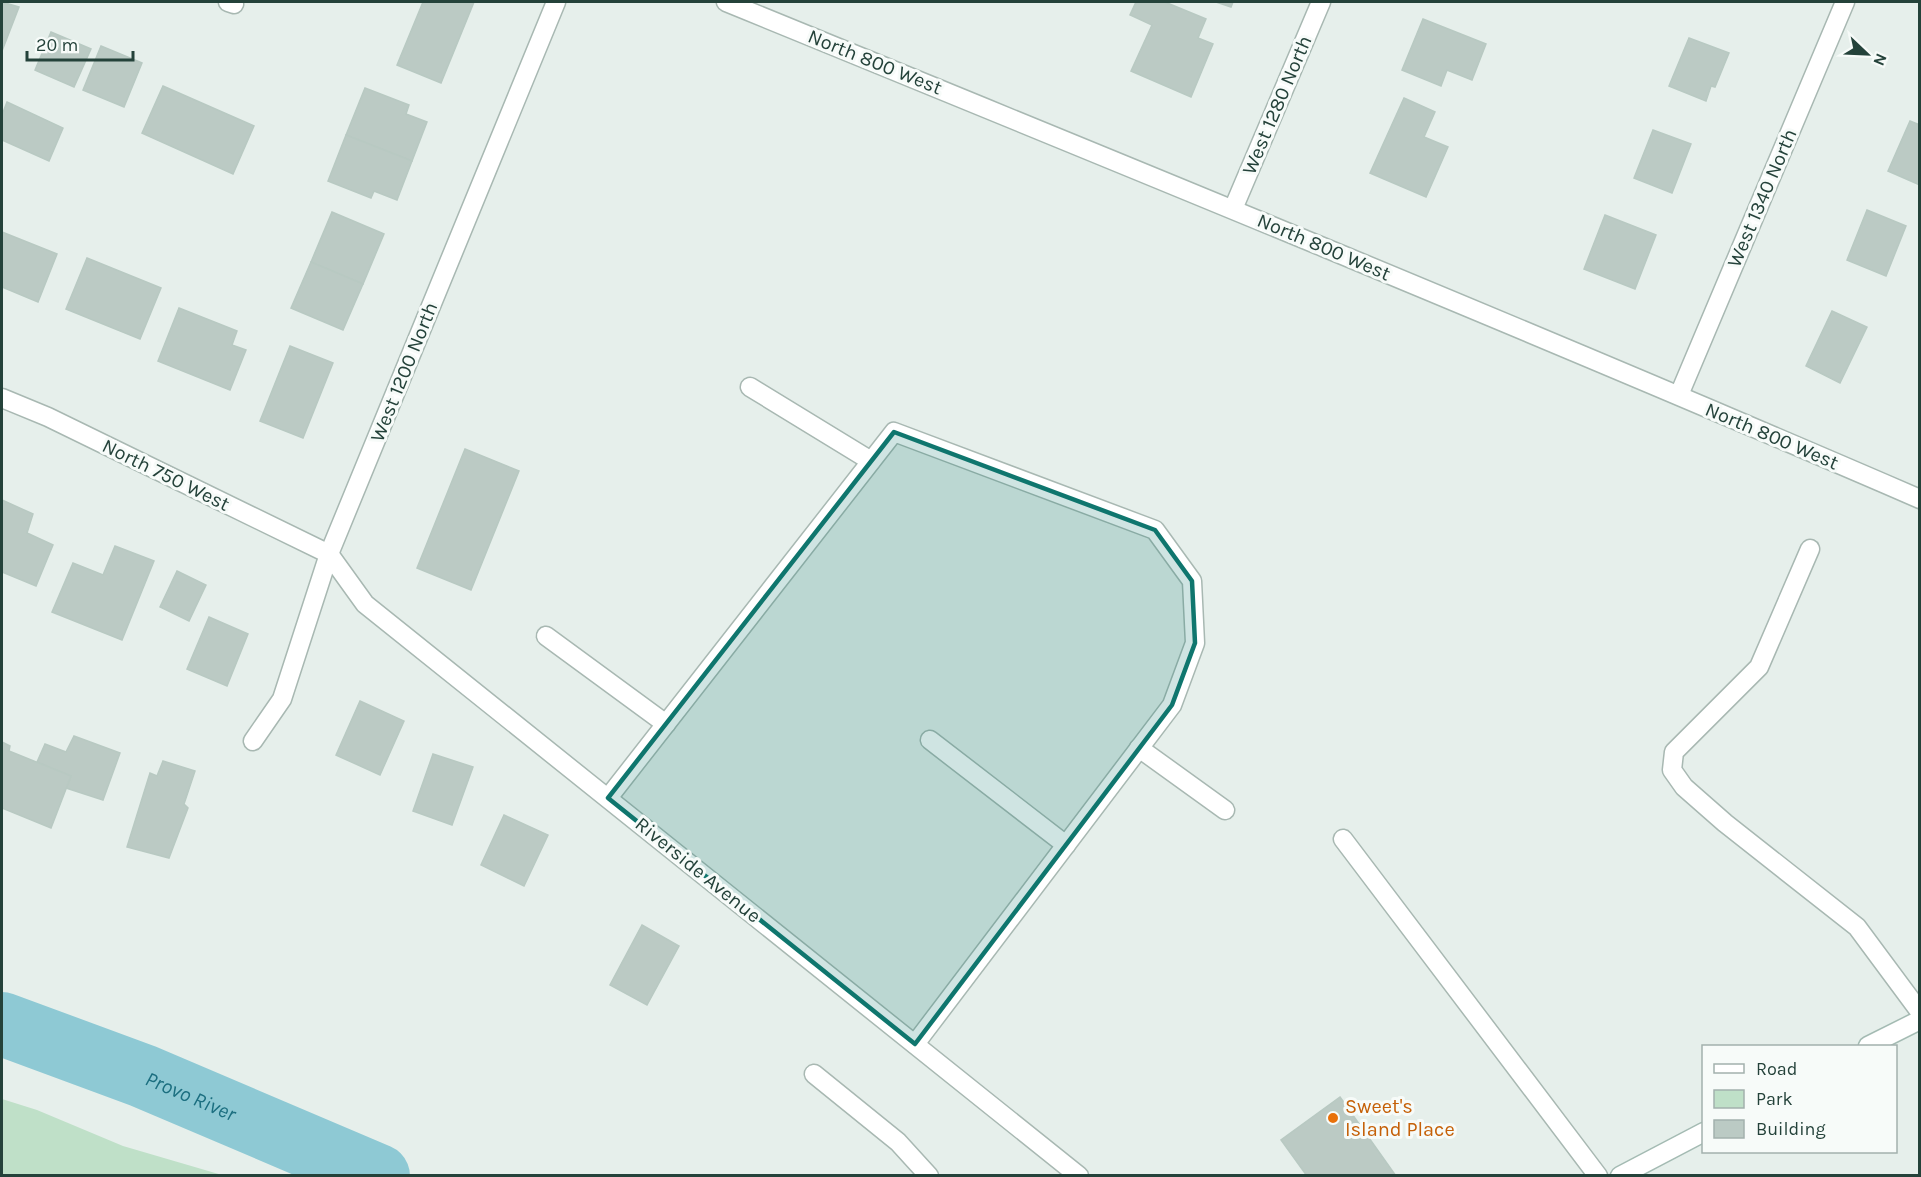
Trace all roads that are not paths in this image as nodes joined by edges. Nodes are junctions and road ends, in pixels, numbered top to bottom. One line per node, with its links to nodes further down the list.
1 (556, 2): 12 (street, West 1200 North)
2 (726, 2): 5 (street, North 800 West)
3 (1321, 2): 5 (street, West 1280 North)
4 (1845, 2): 7 (street, West 1340 North)
5 (1233, 208): 7 (street, North 800 West)
6 (750, 387): 9 (street)
7 (1678, 395): 10 (street, North 800 West)
8 (2, 398): 12 (street, North 750 West)
9 (871, 461): 14 (street); 17 (street)
10 (1920, 500)
11 (1810, 549): 22 (street)
12 (329, 554): 16 (street, West 1200 North); 18 (street, Riverside Avenue)
13 (546, 636): 14 (street)
14 (666, 724): 18 (street)
15 (930, 740): 21 (street)
16 (253, 741)
17 (1139, 748): 19 (street); 21 (street)
18 (608, 798): 24 (street, Riverside Avenue)
19 (1225, 810)
20 (1343, 838): 30 (street)
21 (1066, 845): 24 (street)
22 (1920, 1012)
23 (1920, 1020): 25 (street)
24 (915, 1044): 29 (street, Riverside Avenue)
25 (1872, 1045)
26 (814, 1074): 28 (street)
27 (1702, 1133): 31 (street)
28 (929, 1176)
29 (1079, 1176)
30 (1598, 1176)
31 (1620, 1176)

